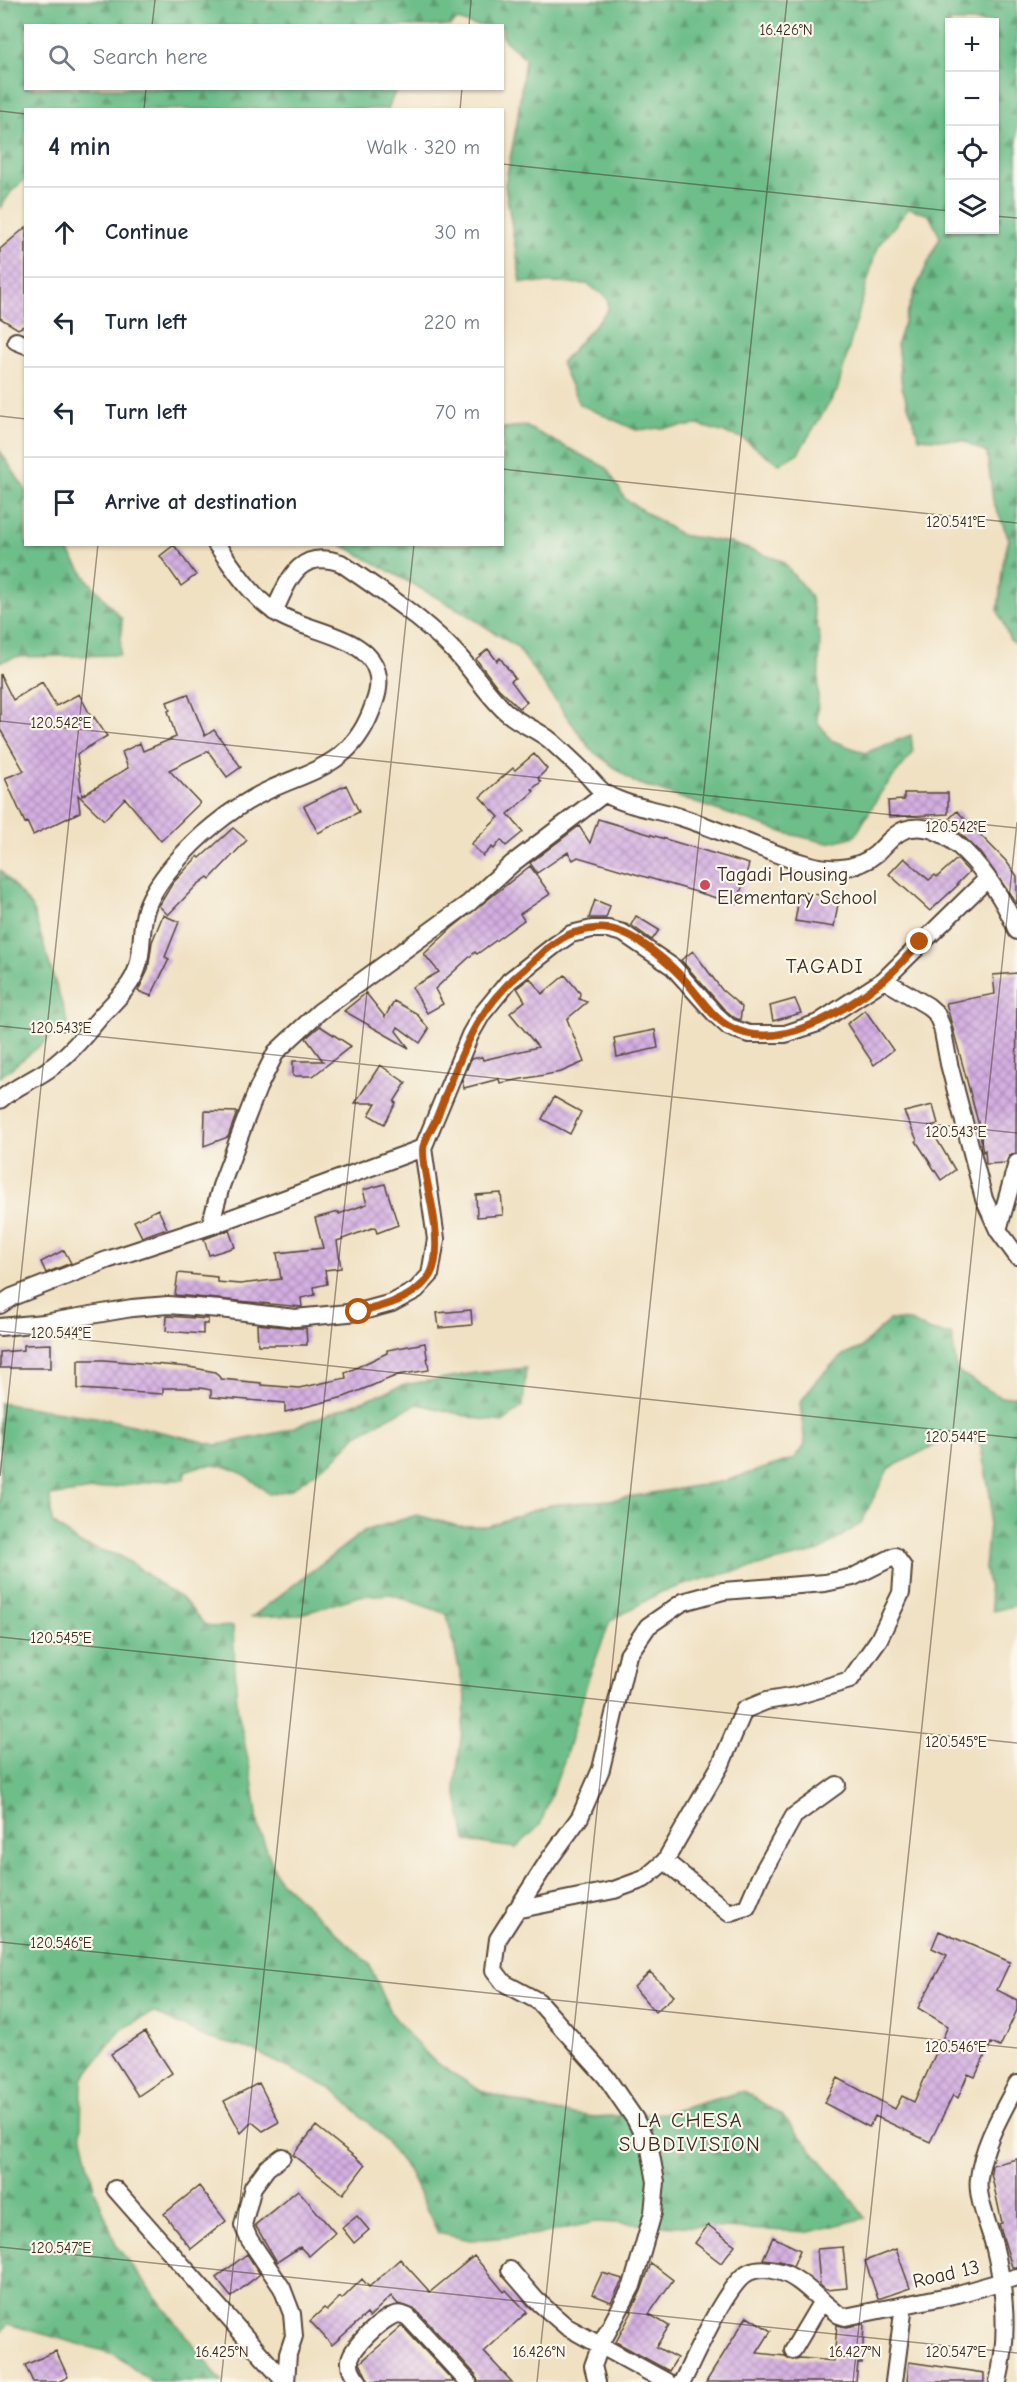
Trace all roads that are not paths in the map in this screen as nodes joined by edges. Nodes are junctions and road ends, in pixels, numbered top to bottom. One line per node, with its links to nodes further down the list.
1 (218, 546): 2 (street)
2 (274, 612): 3 (street); 7 (street)
3 (605, 794): 4 (street); 10 (street)
4 (987, 879): 5 (street); 6 (street)
5 (1017, 930)
6 (884, 980): 8 (street); 11 (street)
7 (0, 1100)
8 (423, 1148): 10 (street); 14 (street)
9 (1017, 1163): 11 (street)
10 (210, 1226): 13 (street)
11 (998, 1230): 12 (street)
12 (1017, 1256)
13 (0, 1305)
14 (0, 1327)
15 (837, 1785): 16 (street)
16 (665, 1861): 17 (street); 17 (street)
17 (515, 1910): 25 (street)
18 (1017, 2084): 22 (street)
19 (282, 2157): 27 (street)
20 (115, 2188): 27 (street)
21 (510, 2270): 25 (street)
22 (1010, 2279): 24 (street, Road 13); 34 (street)
23 (822, 2301): 24 (street); 26 (street); 32 (street)
24 (904, 2305): 33 (street, Road 13)
25 (601, 2344): 30 (street); 31 (street)
26 (793, 2350)
27 (285, 2382)
28 (359, 2382): 29 (street)
29 (468, 2382)
30 (597, 2382)
31 (667, 2382)
32 (682, 2382)
33 (894, 2382)
34 (998, 2382)

